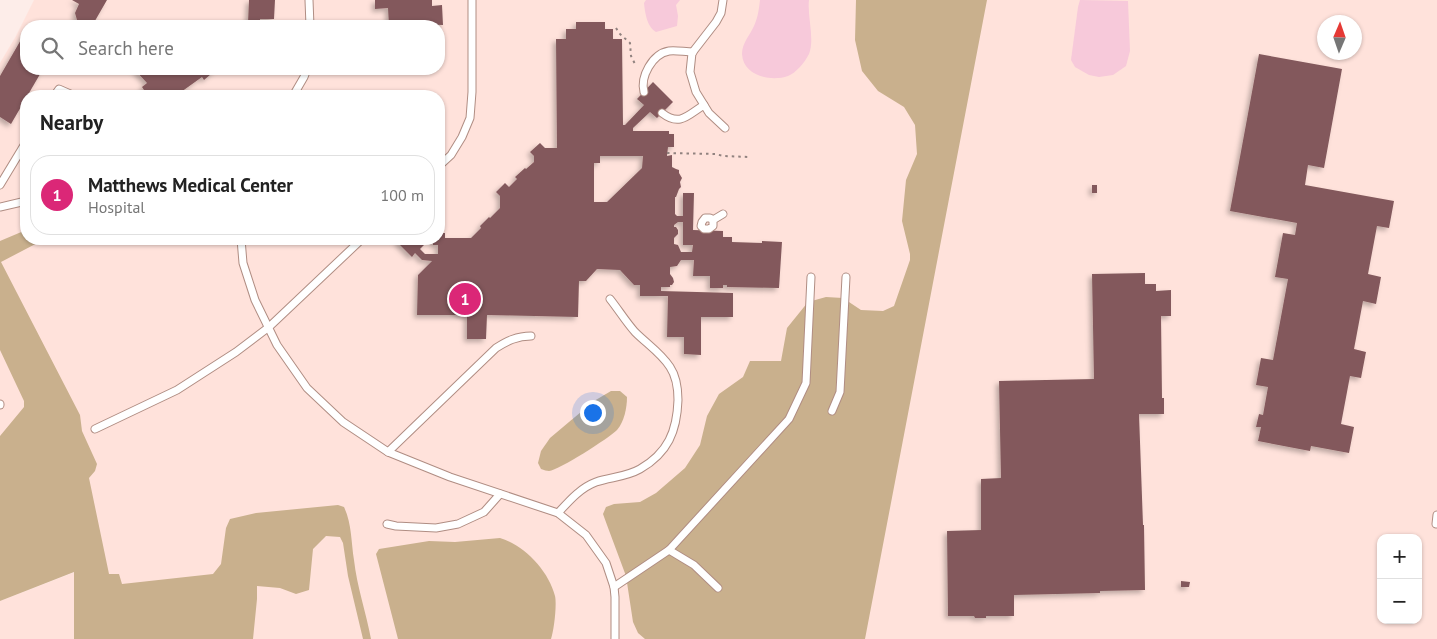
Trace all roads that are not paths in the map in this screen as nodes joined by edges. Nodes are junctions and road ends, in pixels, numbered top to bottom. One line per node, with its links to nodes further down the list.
1 (309, 0): 4 (lane)
2 (472, 0): 13 (lane)
3 (723, 0): 5 (lane)
4 (310, 20)
5 (693, 52): 8 (lane); 9 (lane)
6 (304, 75): 7 (lane)
7 (296, 90)
8 (644, 92)
9 (704, 105): 10 (lane); 11 (lane)
10 (662, 113)
11 (724, 128)
12 (20, 152): 14 (lane)
13 (445, 160)
14 (0, 185)
15 (20, 203): 16 (lane)
16 (0, 208)
17 (723, 214): 18 (lane)
18 (713, 220)
19 (242, 245): 24 (lane)
20 (354, 245): 24 (lane)
21 (811, 276): 34 (lane)
22 (846, 277): 26 (lane)
23 (610, 299): 30 (lane)
24 (269, 327): 27 (lane); 28 (lane)
25 (531, 336): 28 (lane)
26 (832, 411)
27 (95, 429)
28 (388, 452): 29 (lane)
29 (500, 494): 30 (lane); 32 (lane)
30 (558, 513): 35 (lane)
31 (1437, 515): 33 (lane)
32 (387, 524)
33 (1437, 524)
34 (669, 550): 35 (lane); 36 (lane)
35 (614, 587): 37 (lane)
36 (718, 588)
37 (615, 639)

